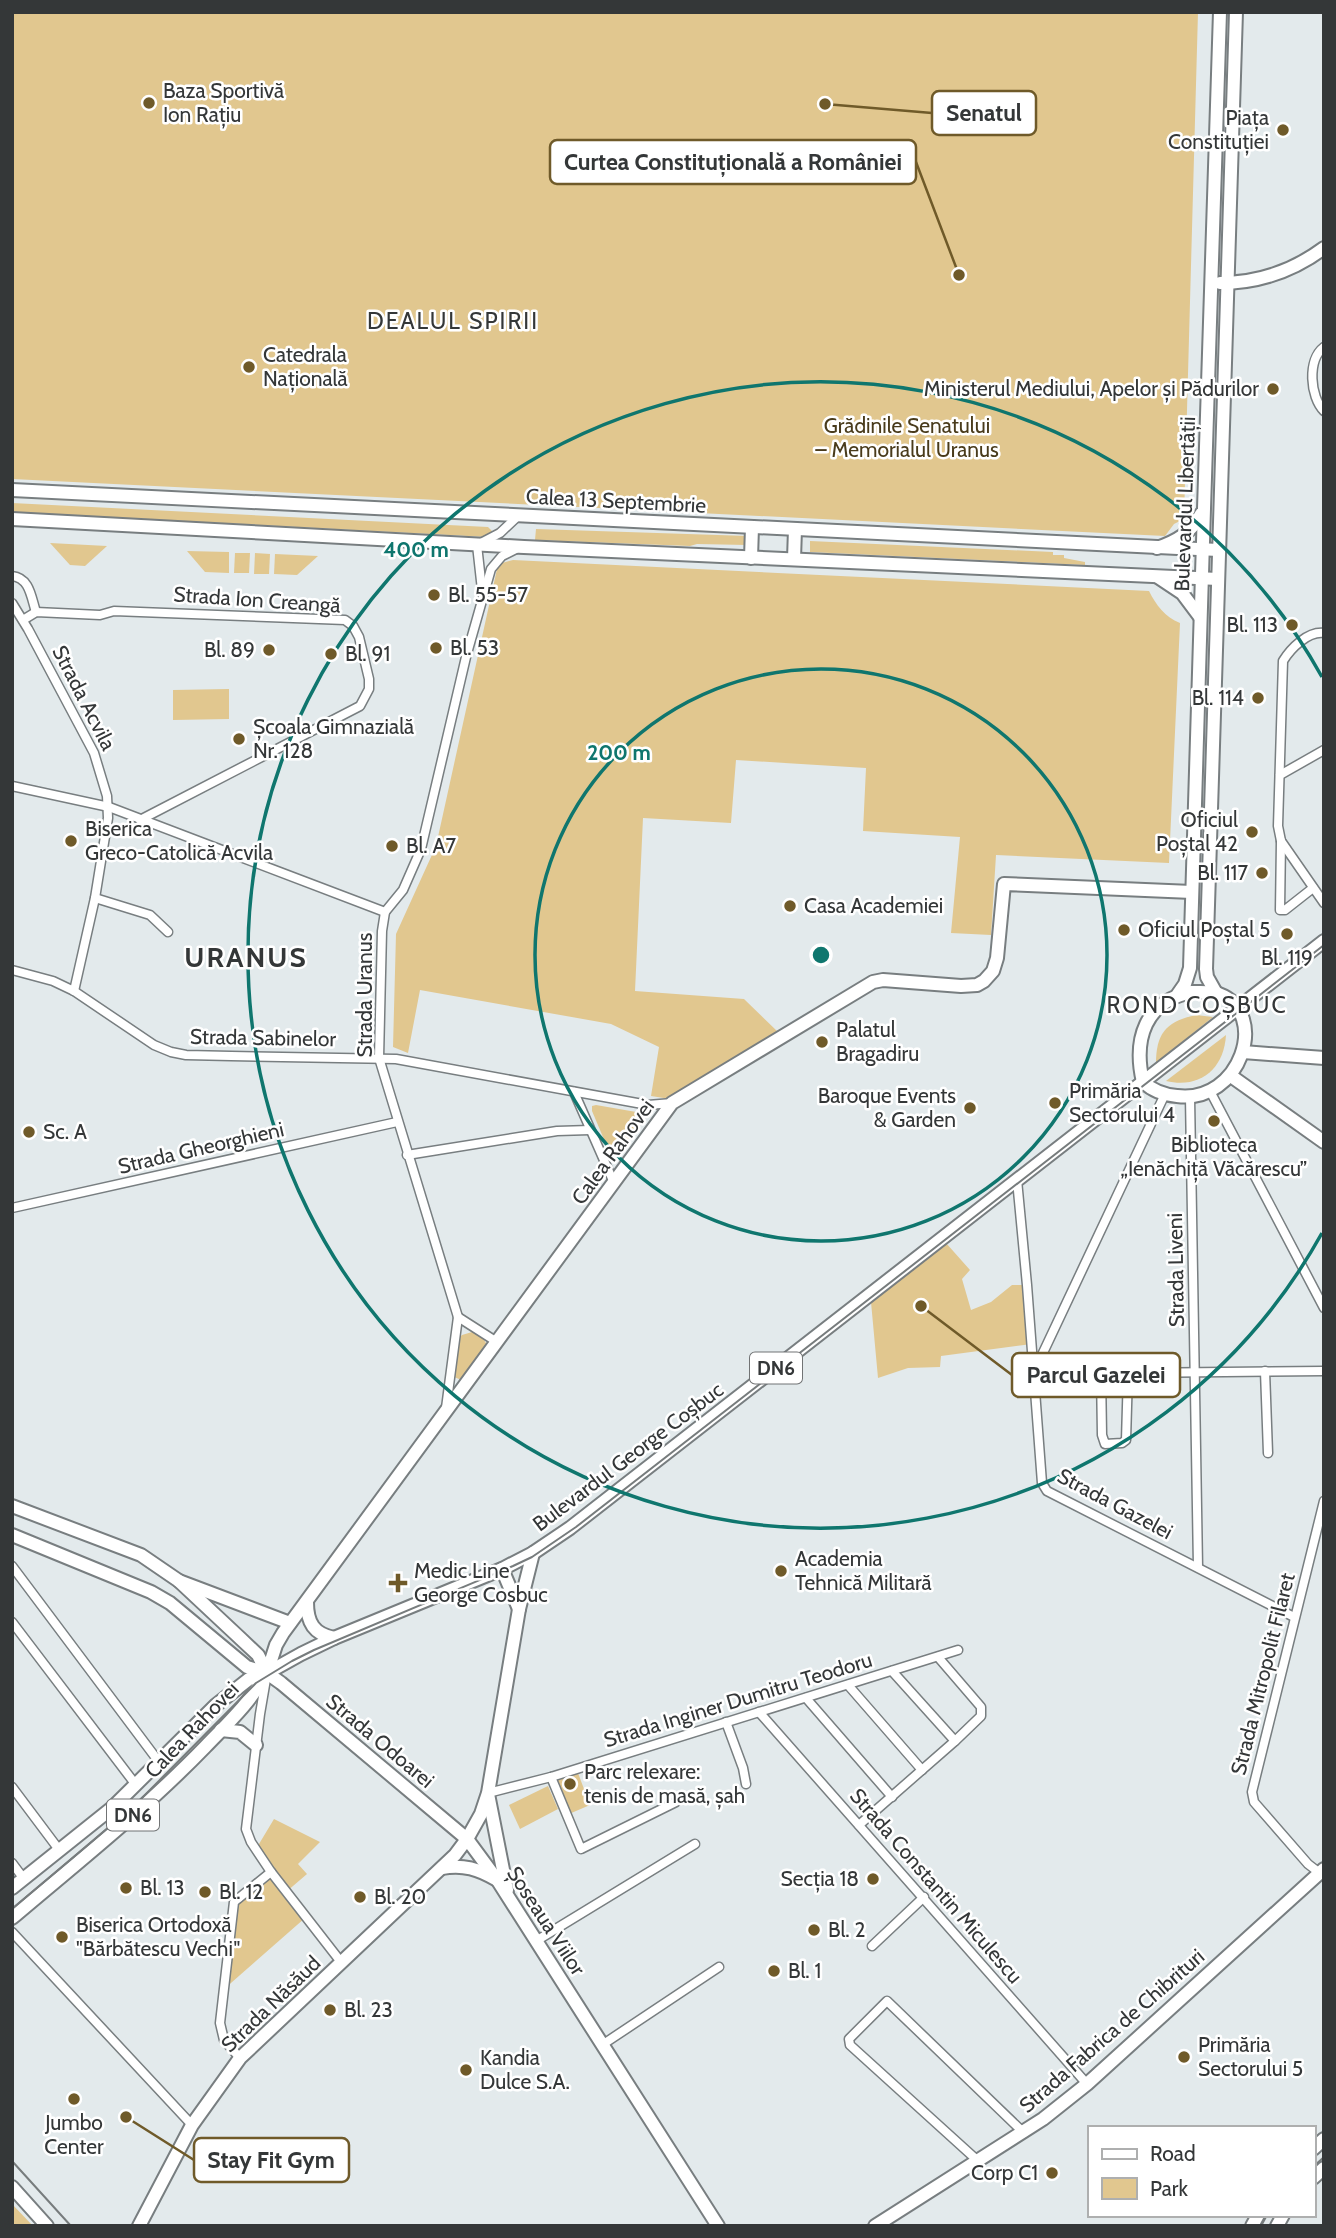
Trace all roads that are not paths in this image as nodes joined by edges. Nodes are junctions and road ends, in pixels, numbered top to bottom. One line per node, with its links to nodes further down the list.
1 (1220, 12): 4 (main road, Bulevardul Libertății)
2 (1236, 12): 5 (main road, Bulevardul Libertății)
3 (1324, 248): 5 (main road)
4 (1213, 283): 5 (main road); 9 (main road, Bulevardul Libertății)
5 (1228, 283): 18 (main road, Bulevardul Libertății)
6 (1324, 347): 7 (street)
7 (1324, 411)
8 (12, 490): 10 (main road, Calea 13 Septembrie)
9 (1203, 511): 16 (main road); 17 (main road, Bulevardul Libertății)
10 (518, 516): 12 (main road, Calea 13 Septembrie); 14 (street)
11 (12, 519): 14 (main road)
12 (752, 527): 13 (main road, Calea 13 Septembrie); 19 (main road)
13 (795, 529): 16 (main road, Calea 13 Septembrie); 20 (main road)
14 (477, 545): 15 (main road); 25 (street, Strada Uranus)
15 (524, 547): 19 (main road); 25 (street, Strada Uranus)
16 (1157, 548): 17 (main road, Calea 13 Septembrie)
17 (1202, 550): 18 (main road, Calea 13 Septembrie); 23 (main road, Bulevardul Libertății)
18 (1218, 550): 24 (main road, Bulevardul Libertății)
19 (751, 558): 20 (main road)
20 (794, 559): 22 (main road)
21 (12, 576): 27 (street)
22 (1158, 577): 23 (main road); 28 (main road)
23 (1201, 579): 24 (main road); 28 (main road, Bulevardul Libertății)
24 (1218, 579): 46 (main road, Bulevardul Libertății)
25 (482, 597): 41 (street, Strada Uranus)
26 (12, 603): 29 (street, Strada Acvila)
27 (36, 612): 29 (street); 35 (street, Strada Ion Creangă)
28 (1200, 618): 38 (main road, Bulevardul Libertății)
29 (23, 620): 34 (street, Strada Acvila)
30 (1324, 633): 32 (street)
31 (1324, 750): 32 (street)
32 (1280, 775): 36 (street)
33 (12, 786): 34 (street)
34 (108, 807): 35 (street); 39 (street, Strada Acvila)
35 (140, 820): 41 (street)
36 (1281, 841): 37 (street); 37 (street)
37 (1313, 888): 40 (street)
38 (1192, 892): 47 (main road, Bulevardul Libertății); 58 (main road, Calea Rahovei)
39 (95, 898): 42 (street); 45 (street, Strada Acvila)
40 (1324, 903)
41 (385, 912): 50 (street, Strada Uranus)
42 (168, 932)
43 (1324, 941): 48 (main road, DN6)
44 (12, 970): 45 (street, Strada Sabinelor)
45 (74, 991): 50 (street, Strada Sabinelor)
46 (1216, 993): 47 (main road); 48 (main road)
47 (1178, 994): 53 (main road)
48 (1238, 1008): 49 (main road); 53 (main road, DN6)
49 (1243, 1052): 51 (main road); 52 (main road)
50 (379, 1058): 55 (street, Strada Sabinelor); 59 (street, Strada Uranus)
51 (1324, 1058)
52 (1231, 1076): 54 (main road); 61 (main road)
53 (1143, 1082): 56 (main road); 63 (main road, Bulevardul George Coșbuc / DN6)
54 (1210, 1091): 57 (main road); 66 (street)
55 (574, 1092): 58 (street, Strada Sabinelor); 60 (street)
56 (1165, 1094): 57 (main road); 74 (street)
57 (1190, 1097): 71 (street, Strada Liveni)
58 (672, 1103): 64 (main road, Calea Rahovei)
59 (397, 1122): 62 (street, Strada Uranus); 65 (street, Strada Gheorghieni)
60 (590, 1130): 62 (street); 64 (street)
61 (1324, 1142)
62 (407, 1156): 67 (street, Strada Uranus)
63 (1017, 1180): 74 (street, Strada Gazelei); 80 (main road, Bulevardul George Coșbuc / DN6)
64 (614, 1184): 68 (main road, Calea Rahovei)
65 (12, 1208)
66 (1324, 1308)
67 (458, 1317): 68 (street); 75 (street, Strada Uranus)
68 (498, 1342): 75 (main road, Calea Rahovei)
69 (1265, 1371): 70 (street); 71 (street); 76 (street)
70 (1324, 1371)
71 (1195, 1372): 73 (street); 82 (street, Strada Liveni)
72 (1101, 1373): 73 (street); 73 (street); 74 (street)
73 (1128, 1373)
74 (1034, 1374): 82 (street, Strada Gazelei)
75 (446, 1411): 85 (main road, Calea Rahovei)
76 (1268, 1453)
77 (1324, 1501): 87 (street, Strada Mitropolit Filaret)
78 (12, 1506): 84 (main road)
79 (12, 1535): 94 (main road)
80 (533, 1553): 83 (main road, Bulevardul George Coșbuc / DN6); 86 (main road)
81 (12, 1566): 102 (street)
82 (1198, 1567): 87 (street, Strada Gazelei)
83 (502, 1569): 86 (main road); 90 (main road, Bulevardul George Coșbuc / DN6)
84 (179, 1581): 89 (main road); 94 (main road)
85 (307, 1602): 89 (main road, Calea Rahovei); 90 (main road)
86 (519, 1609): 108 (main road)
87 (1294, 1617): 118 (street, Strada Mitropolit Filaret)
88 (12, 1622): 106 (street)
89 (290, 1623): 94 (main road, Calea Rahovei)
90 (334, 1638): 94 (main road, Bulevardul George Coșbuc / DN6)
91 (958, 1650): 92 (street, Strada Inginer Dumitru Teodoru)
92 (938, 1657): 93 (street, Strada Inginer Dumitru Teodoru); 100 (street)
93 (892, 1671): 95 (street, Strada Inginer Dumitru Teodoru); 100 (street)
94 (267, 1673): 99 (main road, Calea Rahovei / DN6); 101 (street); 102 (main road, Calea Rahovei / DN6); 112 (main road, Strada Odoarei)
95 (848, 1685): 96 (street, Strada Inginer Dumitru Teodoru); 103 (street)
96 (806, 1698): 97 (street, Strada Inginer Dumitru Teodoru); 109 (street)
97 (759, 1712): 98 (street, Strada Inginer Dumitru Teodoru); 111 (street, Strada Constantin Miculescu)
98 (726, 1722): 104 (street, Strada Inginer Dumitru Teodoru); 105 (street)
99 (221, 1730): 101 (main road); 124 (main road, Calea Rahovei / DN6)
100 (955, 1741): 103 (street)
101 (256, 1745): 117 (street)
102 (159, 1762): 106 (main road, Calea Rahovei / DN6)
103 (922, 1770): 109 (street)
104 (551, 1777): 108 (street, Strada Inginer Dumitru Teodoru); 110 (street)
105 (746, 1784)
106 (136, 1785): 114 (main road, Calea Rahovei / DN6)
107 (12, 1787): 114 (street)
108 (488, 1793): 112 (main road); 122 (main road)
109 (892, 1797): 111 (street)
110 (676, 1802)
111 (859, 1825): 123 (street, Strada Constantin Miculescu)
112 (467, 1839): 116 (main road, Strada Năsăud); 120 (main road, Șoseaua Viilor)
113 (695, 1844): 126 (street)
114 (60, 1852): 119 (main road, Calea Rahovei / DN6)
115 (12, 1863): 119 (street)
116 (441, 1868): 120 (main road); 128 (main road, Strada Năsăud)
117 (271, 1872): 128 (street); 131 (street)
118 (1322, 1872): 132 (main road, Strada Fabrica de Chibrituri)
119 (24, 1879): 121 (main road, Calea Rahovei / DN6)
120 (498, 1881): 122 (main road, Șoseaua Viilor)
121 (12, 1888)
122 (508, 1897): 126 (main road, Șoseaua Viilor)
123 (924, 1897): 127 (street); 132 (street, Strada Constantin Miculescu)
124 (12, 1918)
125 (12, 1932): 133 (street)
126 (536, 1941): 130 (main road, Șoseaua Viilor)
127 (872, 1946)
128 (341, 1962): 131 (main road, Strada Năsăud)
129 (719, 1967): 130 (street)
130 (603, 2045): 139 (main road, Șoseaua Viilor)
131 (240, 2058): 133 (main road, Strada Năsăud)
132 (1087, 2084): 134 (main road, Strada Fabrica de Chibrituri)
133 (192, 2125): 138 (main road, Strada Năsăud)
134 (1024, 2133): 135 (main road, Strada Fabrica de Chibrituri); 135 (street)
135 (978, 2161): 140 (main road, Strada Fabrica de Chibrituri)
136 (12, 2187): 137 (main road)
137 (47, 2226)
138 (139, 2226)
139 (718, 2226)
140 (875, 2226)

